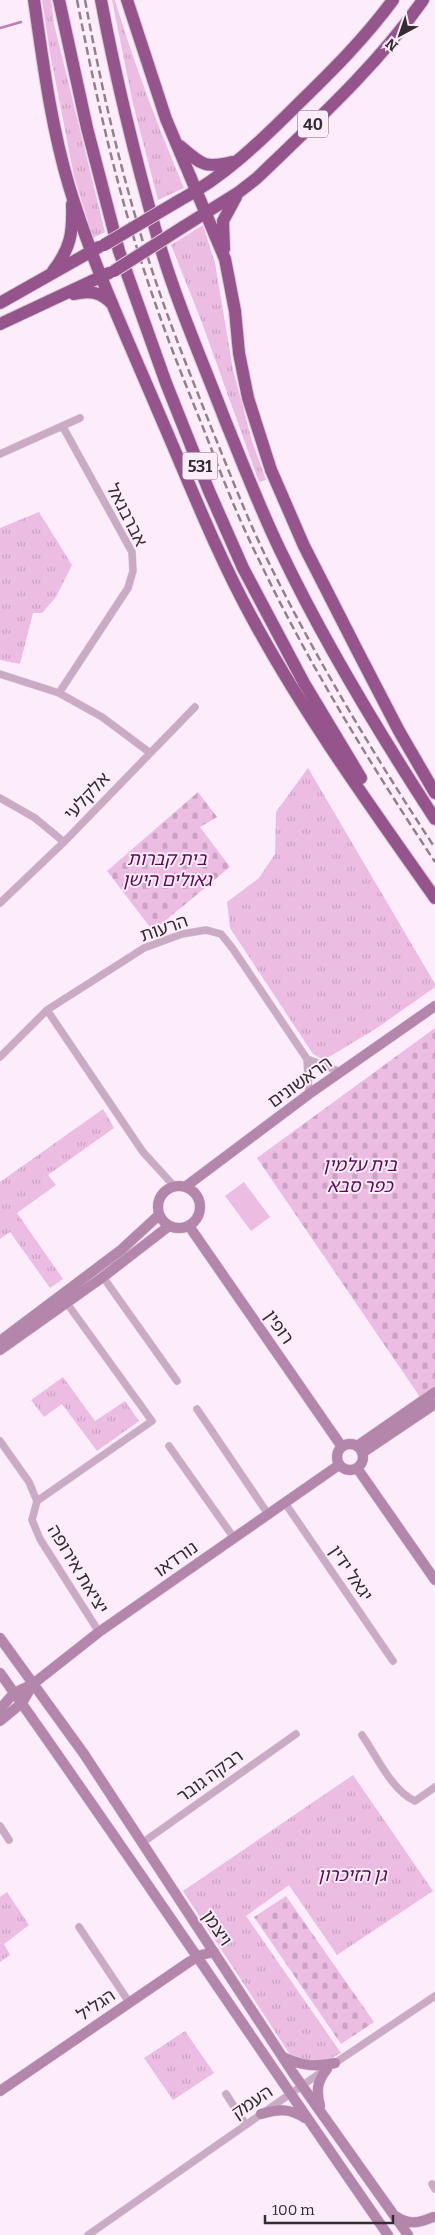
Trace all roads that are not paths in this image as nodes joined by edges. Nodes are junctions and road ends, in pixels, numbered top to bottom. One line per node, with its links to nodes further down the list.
1 (34, 0): 9 (highway)
2 (59, 0): 32 (highway, 531)
3 (100, 0): 30 (highway, 531)
4 (126, 0): 7 (highway)
5 (393, 0): 8 (highway, 40)
6 (423, 0): 11 (highway, 40)
7 (176, 143): 8 (highway); 10 (highway)
8 (237, 160): 10 (highway, 40)
9 (69, 186): 13 (highway); 16 (highway)
10 (198, 191): 12 (highway); 13 (highway, 40, bridge)
11 (239, 192): 12 (highway, 40); 14 (highway)
12 (207, 213): 14 (highway); 15 (highway, 40, bridge)
13 (92, 251): 15 (highway); 16 (highway, 40)
14 (225, 259): 28 (highway)
15 (108, 274): 18 (highway); 19 (highway, 40)
16 (46, 279): 17 (highway, 40)
17 (0, 303)
18 (115, 307): 19 (highway); 33 (highway)
19 (25, 312): 20 (highway, 40)
20 (0, 324)
21 (80, 418): 22 (street)
22 (63, 427): 23 (street); 25 (street, אברבנאל)
23 (0, 454)
24 (0, 674): 25 (street)
25 (59, 693): 27 (street)
26 (195, 707): 27 (street, אלקלעי)
27 (149, 752): 31 (street, אלקלעי)
28 (435, 793)
29 (0, 798): 31 (street)
30 (435, 819)
31 (64, 842): 34 (street, אלקלעי)
32 (435, 893)
33 (435, 898)
34 (0, 903)
35 (435, 1006): 39 (street, הראשונים)
36 (48, 1010): 37 (street, הרעות); 38 (street, הרעות); 41 (street)
37 (0, 1057)
38 (307, 1059): 39 (street); 40 (street)
39 (341, 1072): 40 (street, הראשונים)
40 (309, 1094): 42 (street, הראשונים)
41 (174, 1186): 42 (street); 43 (street)
42 (186, 1186): 45 (street)
43 (159, 1215): 44 (street); 48 (street)
44 (169, 1226): 45 (street); 46 (street)
45 (189, 1226): 56 (street, רופין)
46 (103, 1277): 47 (street); 50 (street)
47 (66, 1302): 49 (street); 60 (street)
48 (0, 1341)
49 (0, 1350)
50 (176, 1381)
51 (435, 1392): 57 (street)
52 (435, 1404): 57 (street)
53 (197, 1409): 62 (street)
54 (0, 1442): 60 (street)
55 (169, 1446): 63 (street)
56 (342, 1447): 57 (street); 58 (street)
57 (360, 1450): 59 (street)
58 (339, 1465): 59 (street); 61 (street, נורדאו)
59 (357, 1468): 64 (street)
60 (37, 1501): 65 (street, יציאת אירופה)
61 (285, 1503): 62 (street, נורדאו); 67 (street, יגאל ידין)
62 (268, 1514): 63 (street, נורדאו)
63 (234, 1538): 65 (street, נורדאו)
64 (435, 1580)
65 (99, 1632): 69 (street, נורדאו)
66 (0, 1638): 69 (street, ויצמן)
67 (393, 1661)
68 (0, 1673): 70 (street, ויצמן)
69 (34, 1684): 70 (street); 71 (street); 79 (street, ויצמן)
70 (14, 1693): 71 (street, ויצמן); 72 (street)
71 (22, 1703): 72 (street); 73 (street, ויצמן)
72 (1, 1716): 73 (street)
73 (33, 1719): 82 (street, ויצמן)
74 (296, 1734): 79 (street, רבקה גובר)
75 (362, 1734): 76 (street)
76 (435, 1787)
77 (0, 1826): 78 (street)
78 (9, 1840)
79 (142, 1843): 81 (street, ויצמן)
80 (79, 1927): 84 (street)
81 (214, 1952): 82 (street, הגליל); 85 (street, ויצמן)
82 (197, 1957): 84 (street, הגליל); 90 (street, ויצמן)
83 (435, 1996): 86 (street, העמק)
84 (129, 2002): 88 (street, הגליל)
85 (283, 2057): 86 (street); 87 (street, ויצמן)
86 (331, 2066): 87 (street, העמק); 91 (street)
87 (302, 2086): 90 (street, העמק); 91 (street, ויצמן)
88 (0, 2091)
89 (226, 2094): 94 (street)
90 (290, 2095): 92 (street, העמק); 93 (street, ויצמן)
91 (321, 2112): 95 (street, ויצמן)
92 (261, 2114): 93 (street); 94 (street, העמק)
93 (308, 2120): 98 (street, ויצמן)
94 (246, 2124): 97 (street, העמק)
95 (392, 2213): 96 (street); 99 (street, ויצמן)
96 (434, 2217): 99 (street)
97 (88, 2235)
98 (388, 2235)
99 (409, 2235)

